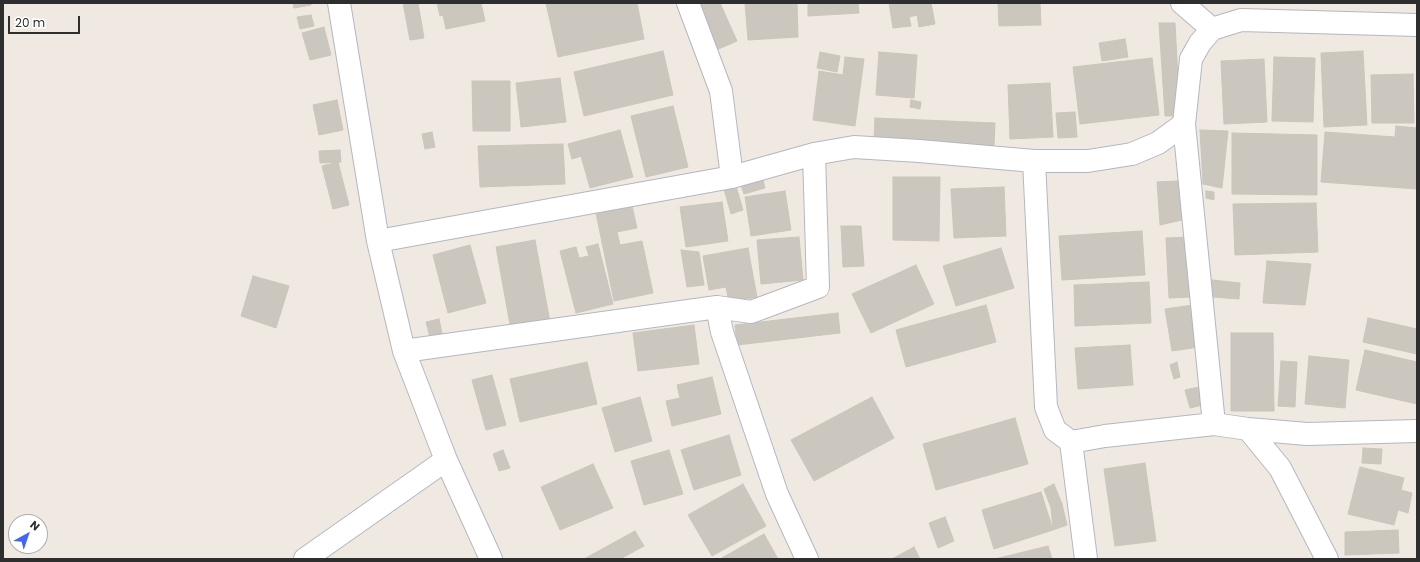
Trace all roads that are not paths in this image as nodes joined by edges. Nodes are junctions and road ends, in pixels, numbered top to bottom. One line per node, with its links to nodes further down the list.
1 (339, 3): 10 (street)
2 (688, 3): 9 (street)
3 (1182, 3): 5 (street)
4 (1417, 25): 5 (street)
5 (1212, 29): 6 (street)
6 (1184, 124): 8 (street); 13 (street)
7 (814, 154): 8 (street); 9 (street); 11 (street)
8 (1034, 161): 16 (street)
9 (732, 177): 10 (street)
10 (378, 242): 12 (street)
11 (717, 307): 12 (street); 20 (street)
12 (404, 350): 17 (street)
13 (1214, 424): 14 (street); 16 (street)
14 (1248, 429): 15 (street); 22 (street)
15 (1417, 431)
16 (1071, 442): 21 (street)
17 (446, 460): 18 (street); 19 (street)
18 (305, 559)
19 (491, 559)
20 (808, 559)
21 (1086, 559)
22 (1327, 559)

